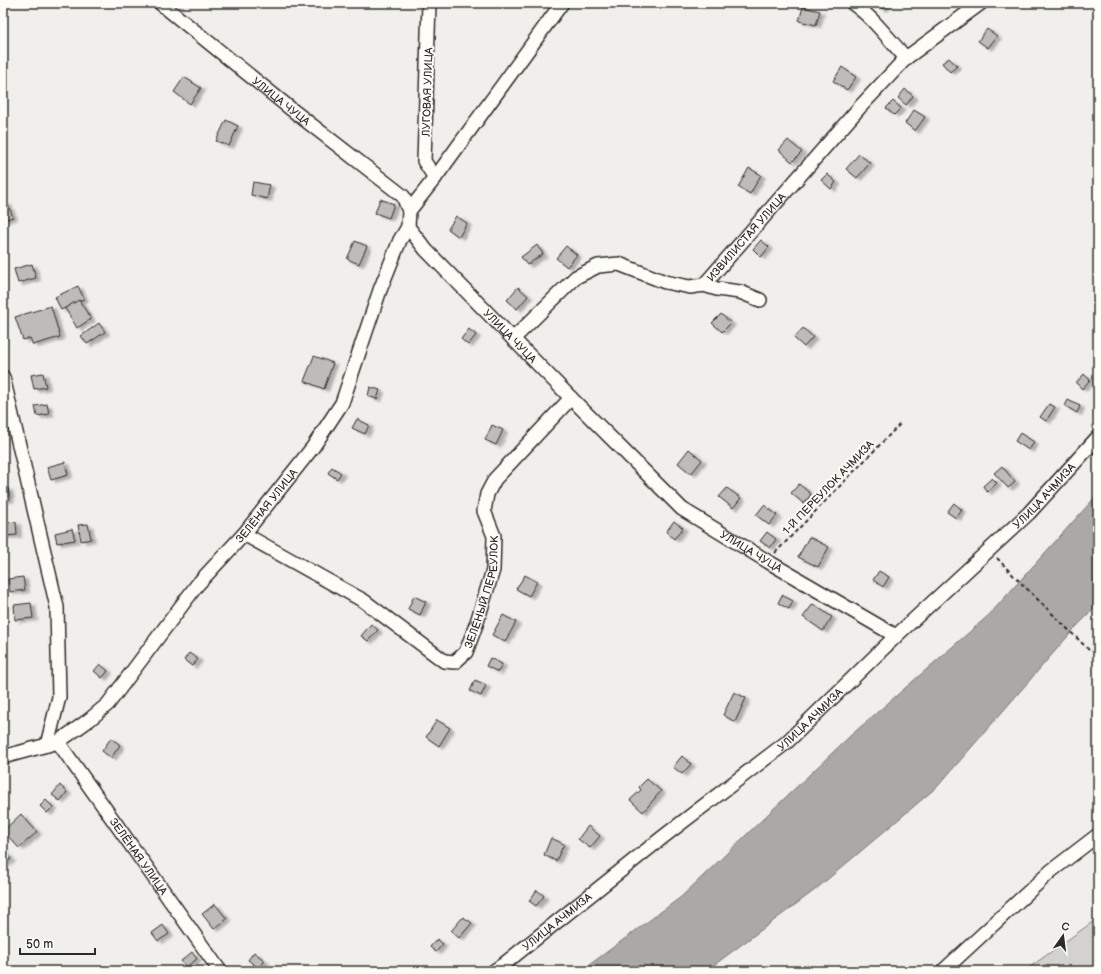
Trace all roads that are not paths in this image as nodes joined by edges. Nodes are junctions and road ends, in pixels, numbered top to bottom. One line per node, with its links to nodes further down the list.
1 (160, 3): 8 (street, УЛИЦА ЧУЦА)
2 (430, 3): 7 (street, ЛУГОВАЯ УЛИЦА)
3 (562, 3): 7 (street)
4 (852, 3): 6 (street)
5 (981, 3): 6 (street, ИЗВИЛИСТАЯ УЛИЦА)
6 (906, 58): 10 (street, ИЗВИЛИСТАЯ УЛИЦА)
7 (435, 178): 8 (street)
8 (409, 211): 9 (street)
9 (408, 227): 12 (street, УЛИЦА ЧУЦА); 16 (street, ЗЕЛЁНАЯ УЛИЦА)
10 (704, 285): 11 (street); 12 (street, ИЗВИЛИСТАЯ УЛИЦА)
11 (760, 300)
12 (512, 339): 14 (street, УЛИЦА ЧУЦА)
13 (3, 377): 18 (street)
14 (571, 398): 16 (street, ЗЕЛЁНЫЙ ПЕРЕУЛОК); 17 (street, УЛИЦА ЧУЦА)
15 (1098, 437): 17 (street, УЛИЦА АЧМИЗА)
16 (244, 534): 18 (street, ЗЕЛЁНАЯ УЛИЦА)
17 (896, 636): 22 (street, УЛИЦА АЧМИЗА)
18 (53, 743): 19 (street, ЗЕЛЁНАЯ УЛИЦА); 21 (street, ЗЕЛЁНАЯ УЛИЦА)
19 (3, 757)
20 (1098, 834): 23 (street)
21 (220, 971)
22 (494, 971)
23 (943, 971)

